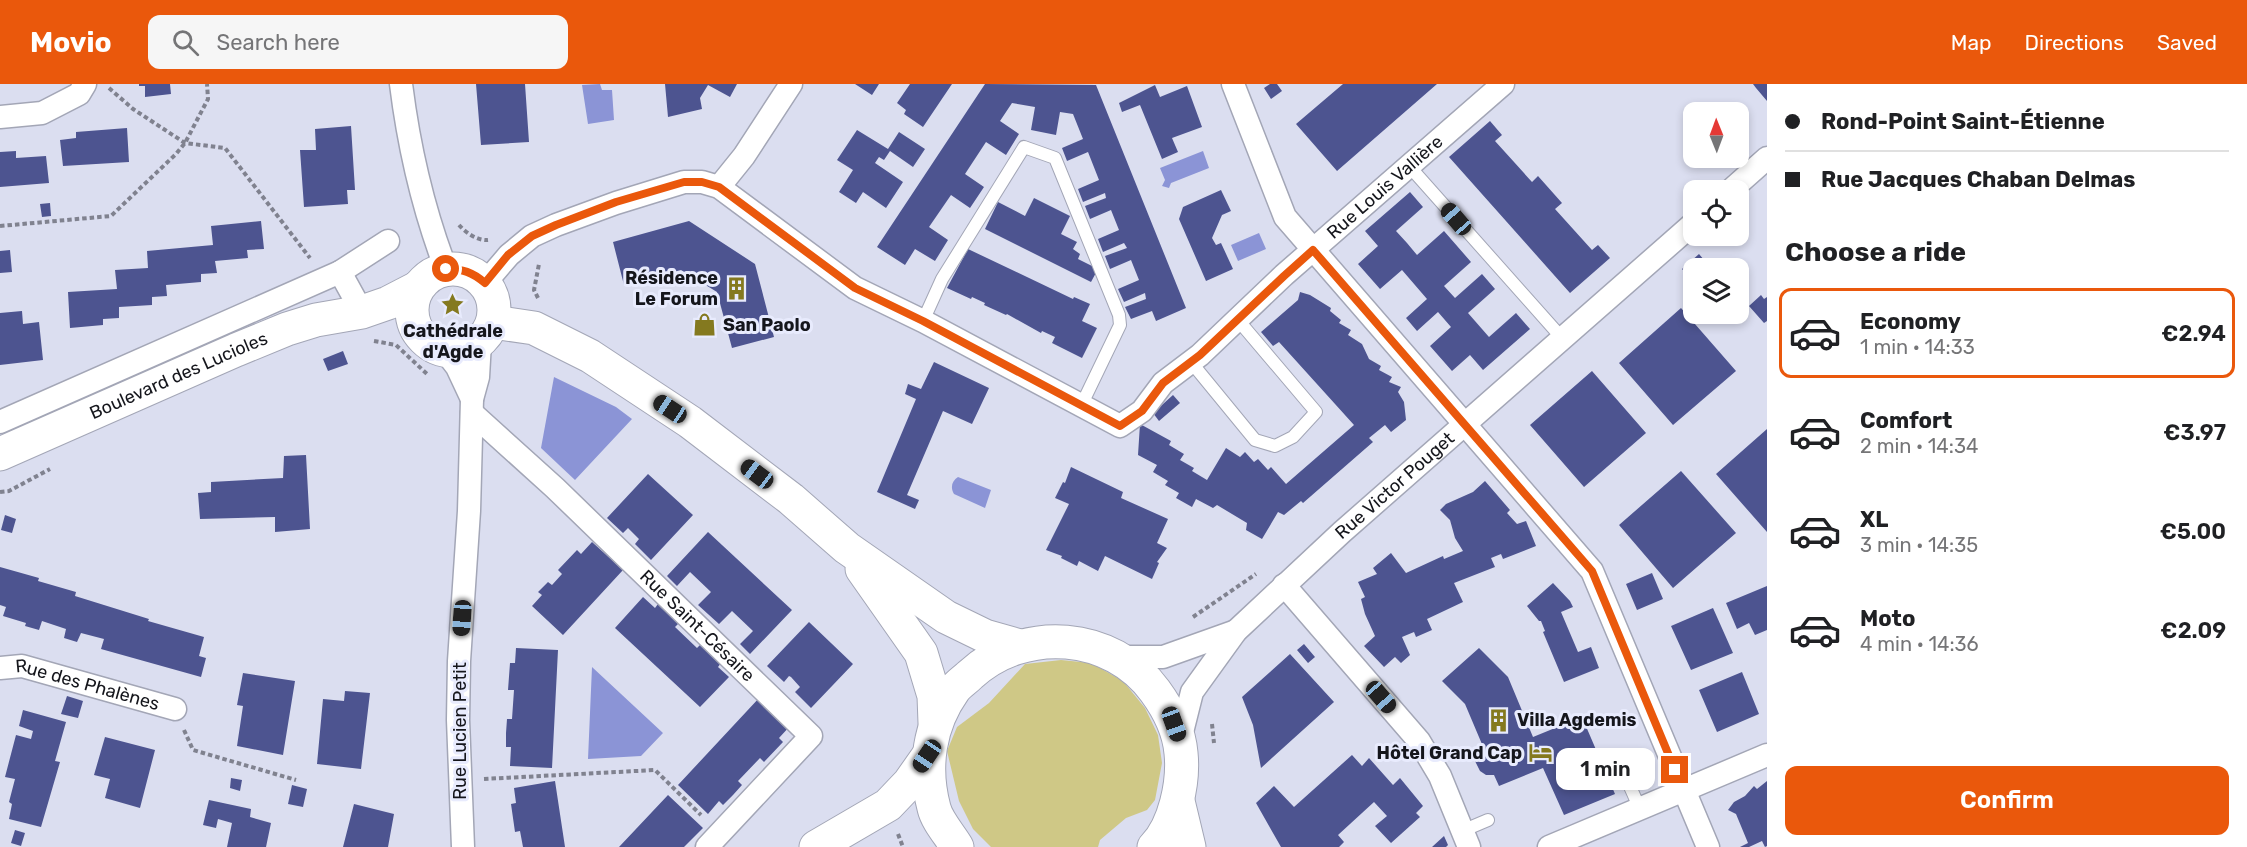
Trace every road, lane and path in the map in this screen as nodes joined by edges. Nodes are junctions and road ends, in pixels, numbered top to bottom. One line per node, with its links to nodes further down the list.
1 (85, 84): 8 (street)
2 (105, 84): 9 (path)
3 (207, 84): 9 (path)
4 (401, 84): 18 (street)
5 (791, 84): 13 (street)
6 (1233, 84): 17 (street)
7 (1503, 84): 11 (street, Rue Louis Vallière)
8 (0, 117)
9 (185, 143): 14 (path); 19 (path)
10 (1767, 159): 12 (street)
11 (1410, 167): 17 (street, Rue Louis Vallière); 26 (lane)
12 (1743, 180)
13 (719, 187): 20 (street, Rue Louis Vallière); 24 (street, Rue Louis Vallière)
14 (0, 226)
15 (1683, 233): 26 (street, Rue Victor Pouget)
16 (388, 241): 19 (street)
17 (1313, 250): 23 (street, Rue Louis Vallière); 32 (street)
18 (446, 269): 20 (street); 21 (street)
19 (324, 279): 22 (street); 31 (street)
20 (485, 283): 25 (street)
21 (417, 288): 22 (street, Boulevard des Lucioles); 27 (street)
22 (362, 312): 27 (street); 33 (street, Boulevard des Lucioles)
23 (1238, 320): 28 (street, Rue Louis Vallière); 28 (lane)
24 (923, 321): 29 (street, Rue Louis Vallière); 29 (lane)
25 (486, 332): 27 (street); 30 (street, Rue Lucien Petit); 34 (street)
26 (1562, 338): 32 (street, Rue Victor Pouget)
27 (432, 343): 30 (street, Rue Lucien Petit)
28 (1191, 362): 29 (street, Rue Louis Vallière)
29 (1081, 405)
30 (472, 406): 51 (street, Rue Lucien Petit); 57 (street, Rue Saint-Césaire)
31 (0, 422)
32 (1464, 424): 36 (street, Rue Victor Pouget); 52 (street)
33 (0, 454)
34 (847, 548): 38 (street); 44 (street)
35 (1260, 571): 39 (path)
36 (1284, 585): 37 (street, Rue Victor Pouget); 56 (street)
37 (1236, 631): 39 (street, Rue Victor Pouget); 45 (street, Rue Victor Pouget)
38 (1020, 646): 40 (street); 44 (street)
39 (1180, 651): 40 (street, Rue Victor Pouget)
40 (1119, 657): 45 (street)
41 (0, 668): 42 (street, Rue des Phalènes)
42 (175, 709): 50 (path)
43 (1212, 718): 46 (path)
44 (935, 723): 48 (street)
45 (1180, 740): 53 (street)
46 (1214, 748)
47 (1767, 755): 52 (street)
48 (927, 756): 59 (street); 60 (street)
49 (1620, 764): 54 (lane)
50 (296, 780)
51 (459, 780): 57 (path); 58 (street, Rue Lucien Petit)
52 (1683, 790): 54 (street); 64 (street)
53 (1178, 801): 61 (street); 62 (street)
54 (1640, 809): 63 (street)
55 (1488, 820): 56 (lane)
56 (1465, 839)
57 (713, 841)
58 (463, 847)
59 (816, 847)
60 (957, 847)
61 (1154, 847)
62 (1189, 847)
63 (1549, 847)
64 (1708, 847)

